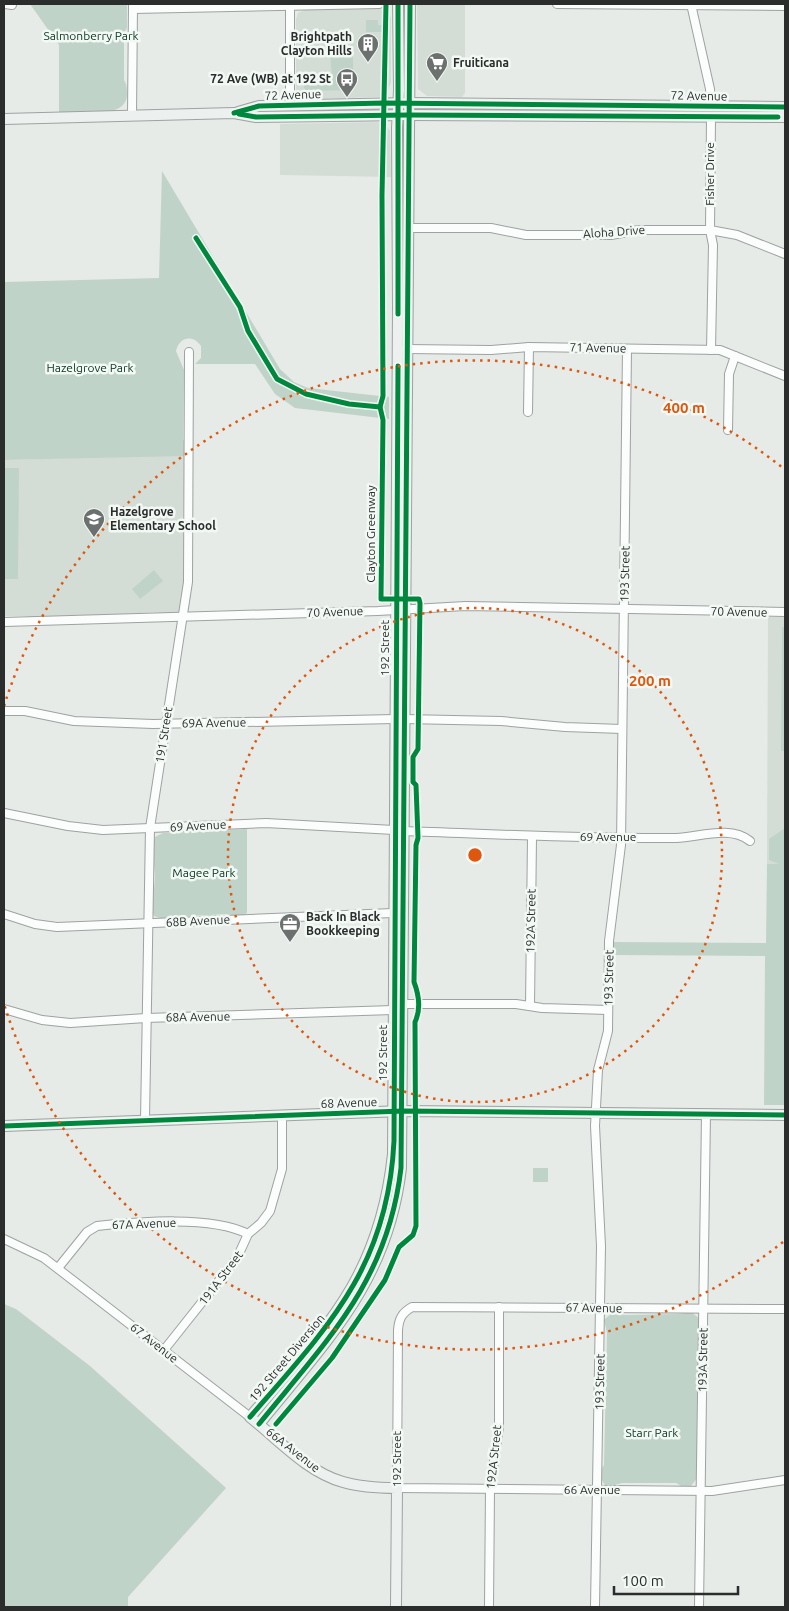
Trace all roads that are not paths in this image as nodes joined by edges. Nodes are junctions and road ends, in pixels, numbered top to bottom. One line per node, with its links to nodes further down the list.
1 (379, 4): 5 (street)
2 (398, 4): 9 (main road, 192 Street)
3 (410, 4): 9 (main road, 192 Street)
4 (557, 4): 6 (street)
5 (290, 5): 7 (street); 10 (street)
6 (691, 5): 8 (street); 11 (street)
7 (133, 6): 16 (street)
8 (785, 6)
9 (404, 103): 10 (main road, 72 Avenue); 11 (main road, 72 Avenue); 15 (main road, 192 Street)
10 (290, 105): 13 (main road, 72 Avenue)
11 (711, 106): 12 (main road, 72 Avenue); 17 (main road)
12 (785, 107)
13 (234, 113): 15 (main road, 72 Avenue); 16 (main road, 72 Avenue)
14 (785, 113): 18 (main road)
15 (403, 115): 17 (main road, 72 Avenue); 21 (main road, 192 Street); 34 (main road, 192 Street)
16 (132, 116): 20 (main road, 72 Avenue)
17 (602, 116): 18 (main road, 72 Avenue)
18 (711, 117): 19 (main road, 72 Avenue); 22 (street, Fisher Drive)
19 (785, 117)
20 (4, 119)
21 (409, 228): 22 (street, Aloha Drive); 25 (main road, 192 Street)
22 (710, 230): 23 (street, Aloha Drive); 27 (street, Fisher Drive)
23 (785, 254)
24 (529, 347): 25 (street, 71 Avenue); 26 (street, 71 Avenue); 31 (street)
25 (406, 349): 34 (main road, 192 Street)
26 (628, 349): 27 (street, 71 Avenue); 33 (street, 193 Street)
27 (711, 350): 29 (street, 71 Avenue)
28 (189, 352): 36 (street, 191 Street)
29 (735, 356): 30 (street, 71 Avenue); 32 (street)
30 (785, 376)
31 (528, 412)
32 (728, 430)
33 (625, 609): 34 (street, 70 Avenue); 35 (street, 70 Avenue); 41 (street, 193 Street)
34 (400, 610): 36 (street, 70 Avenue); 39 (main road, 192 Street)
35 (785, 612)
36 (183, 618): 37 (street, 70 Avenue); 40 (street, 191 Street)
37 (4, 622)
38 (4, 711): 40 (street, 69A Avenue)
39 (400, 719): 40 (street, 69A Avenue); 41 (street, 69A Avenue); 44 (main road, 192 Street); 44 (main road, 192 Street)
40 (165, 724): 43 (street, 191 Street)
41 (622, 729): 46 (street, 193 Street)
42 (4, 813): 43 (street, 69 Avenue)
43 (150, 828): 44 (street, 69 Avenue); 50 (street, 191 Street)
44 (398, 830): 45 (street, 69 Avenue); 48 (main road, 192 Street); 51 (main road, 192 Street)
45 (532, 837): 46 (street, 69 Avenue); 52 (street, 192A Street)
46 (621, 837): 47 (street, 69 Avenue); 55 (street, 193 Street)
47 (750, 841)
48 (393, 913): 50 (street, 68B Avenue); 54 (main road, 192 Street)
49 (4, 914): 50 (street, 68B Avenue)
50 (147, 924): 56 (street, 191 Street)
51 (402, 1004): 52 (street); 57 (main road, 192 Street)
52 (530, 1006): 55 (street)
53 (4, 1009): 56 (street, 68A Avenue)
54 (393, 1010): 56 (street, 68A Avenue); 57 (main road, 192 Street)
55 (608, 1010): 58 (street, 193 Street)
56 (146, 1018): 62 (street, 191 Street)
57 (398, 1112): 58 (main road, 68 Avenue); 60 (main road, 68 Avenue); 73 (main road, 192 Street Diversion); 74 (main road, 192 Street Diversion)
58 (596, 1112): 59 (main road, 68 Avenue); 68 (street, 193 Street)
59 (706, 1114): 61 (main road, 68 Avenue); 69 (street, 193A Street)
60 (282, 1115): 62 (main road, 68 Avenue); 64 (street, 191A Street)
61 (785, 1115)
62 (145, 1120): 63 (main road, 68 Avenue)
63 (4, 1126)
64 (248, 1234): 66 (street, 67A Avenue); 72 (street, 191A Street)
65 (4, 1239): 66 (street)
66 (58, 1268): 72 (street, 67 Avenue)
67 (499, 1307): 68 (street, 67 Avenue); 71 (street, 67 Avenue); 77 (street, 192A Street)
68 (600, 1308): 69 (street, 67 Avenue); 78 (street, 193 Street)
69 (704, 1308): 70 (street, 67 Avenue); 79 (street, 193A Street)
70 (785, 1309)
71 (404, 1311): 76 (street, 192 Street)
72 (164, 1350): 73 (street, 67 Avenue)
73 (250, 1417): 74 (main road, 66A Avenue)
74 (259, 1424): 76 (main road, 66A Avenue)
75 (785, 1480): 79 (street, 66 Avenue)
76 (397, 1488): 77 (street, 66 Avenue); 80 (main road, 192 Street)
77 (490, 1489): 78 (street, 66 Avenue); 81 (street, 192A Street)
78 (596, 1490): 79 (street, 66 Avenue); 82 (street, 193 Street)
79 (701, 1491): 83 (street, 193A Street)
80 (396, 1607)
81 (489, 1607)
82 (595, 1607)
83 (699, 1607)

